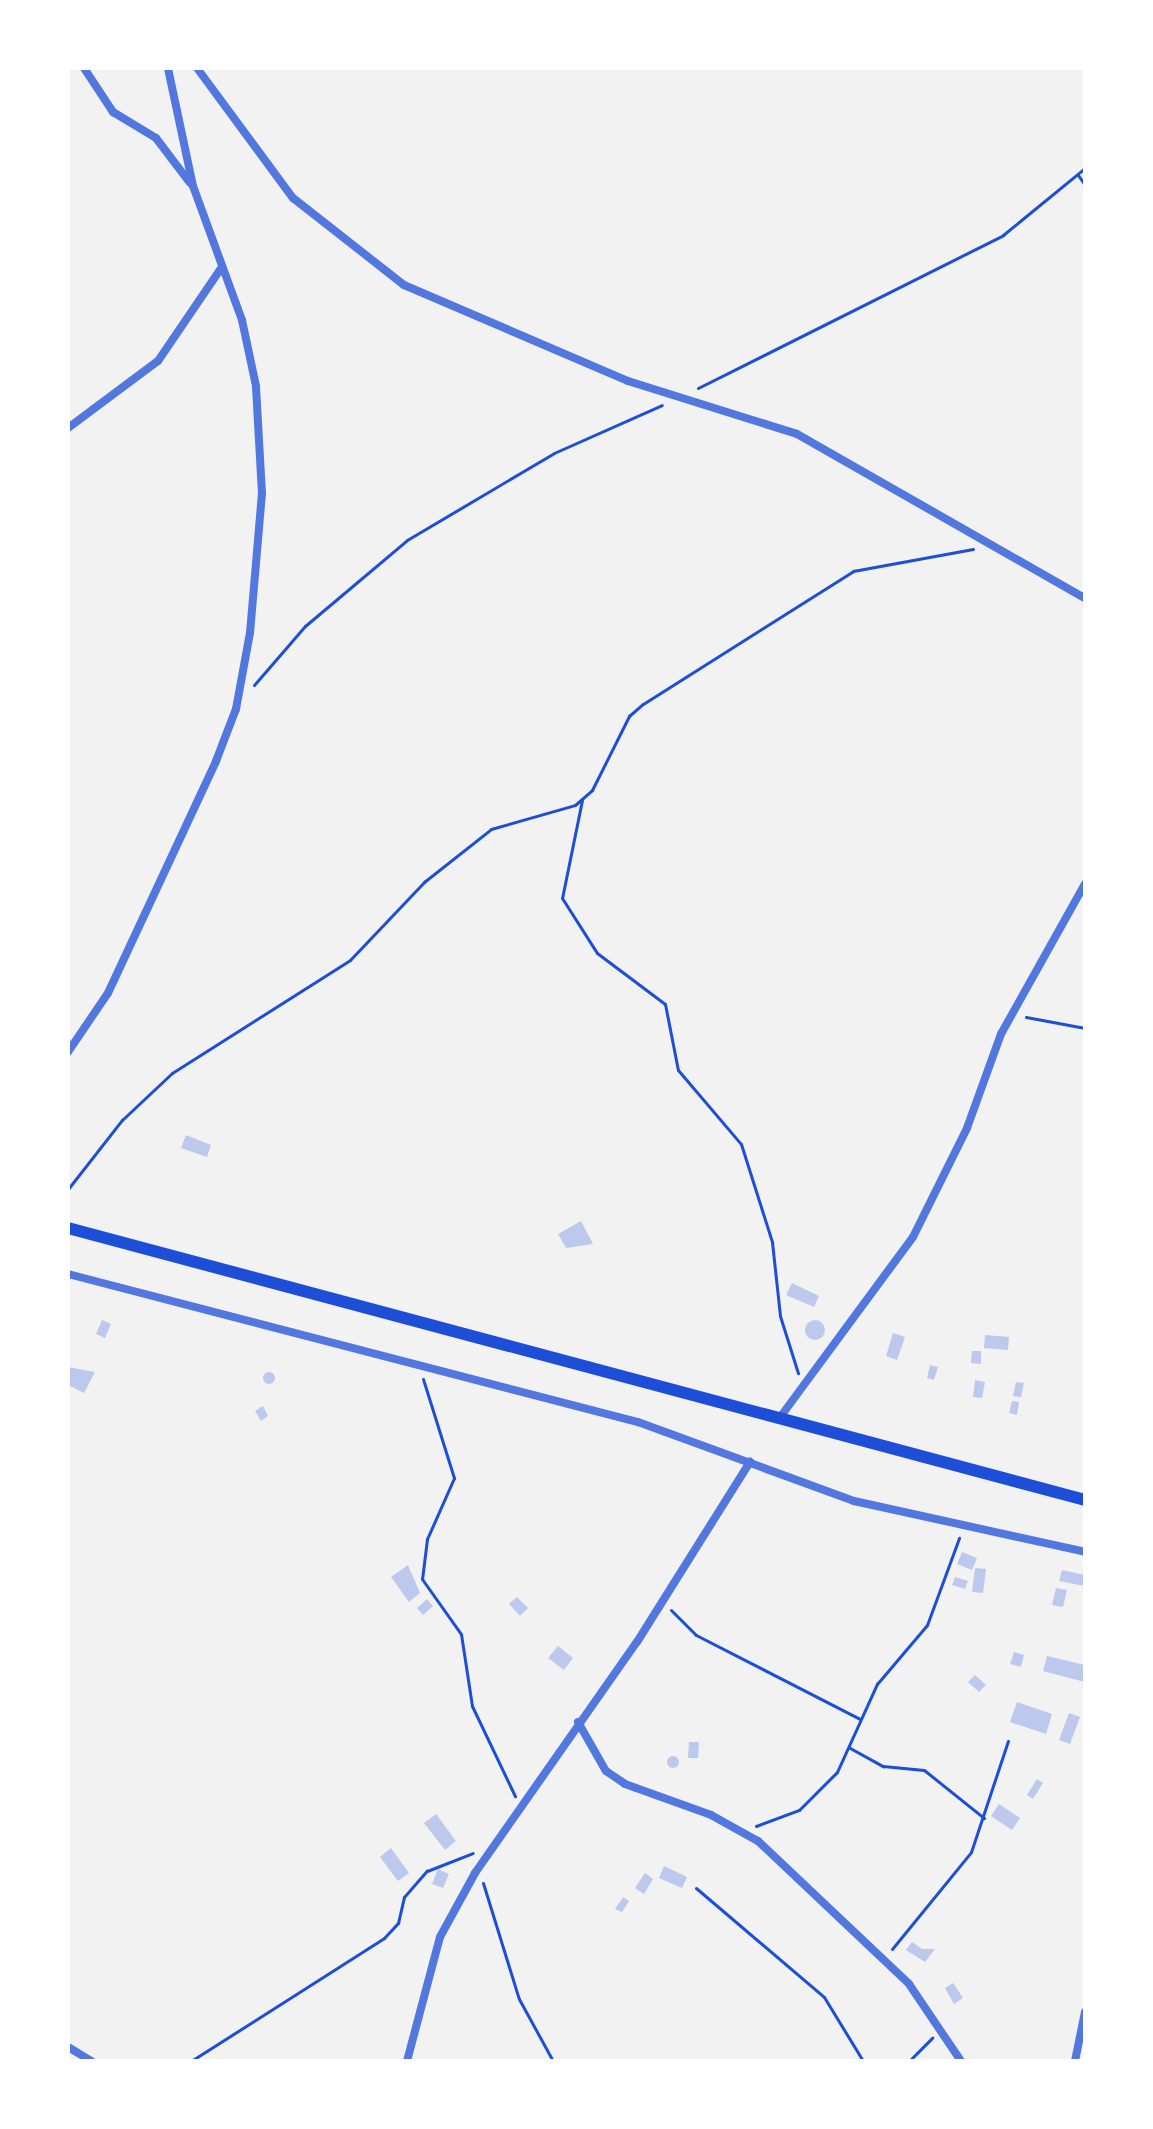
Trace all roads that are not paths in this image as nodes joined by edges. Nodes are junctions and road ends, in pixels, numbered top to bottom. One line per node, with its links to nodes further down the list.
1 (84, 68): 4 (street)
2 (168, 68): 4 (street)
3 (197, 68): 7 (street)
4 (193, 186): 5 (street)
5 (222, 267): 6 (street); 9 (street)
6 (68, 428)
7 (1085, 598)
8 (1085, 884): 12 (street)
9 (68, 1052)
10 (68, 1228): 12 (highway)
11 (68, 1274): 13 (street)
12 (781, 1416): 14 (highway)
13 (750, 1462): 15 (street); 16 (street)
14 (1085, 1500)
15 (1085, 1552)
16 (578, 1722): 20 (street); 21 (street)
17 (1085, 2012): 22 (street)
18 (68, 2047): 19 (street)
19 (91, 2061)
20 (407, 2061)
21 (961, 2061)
22 (1075, 2061)

